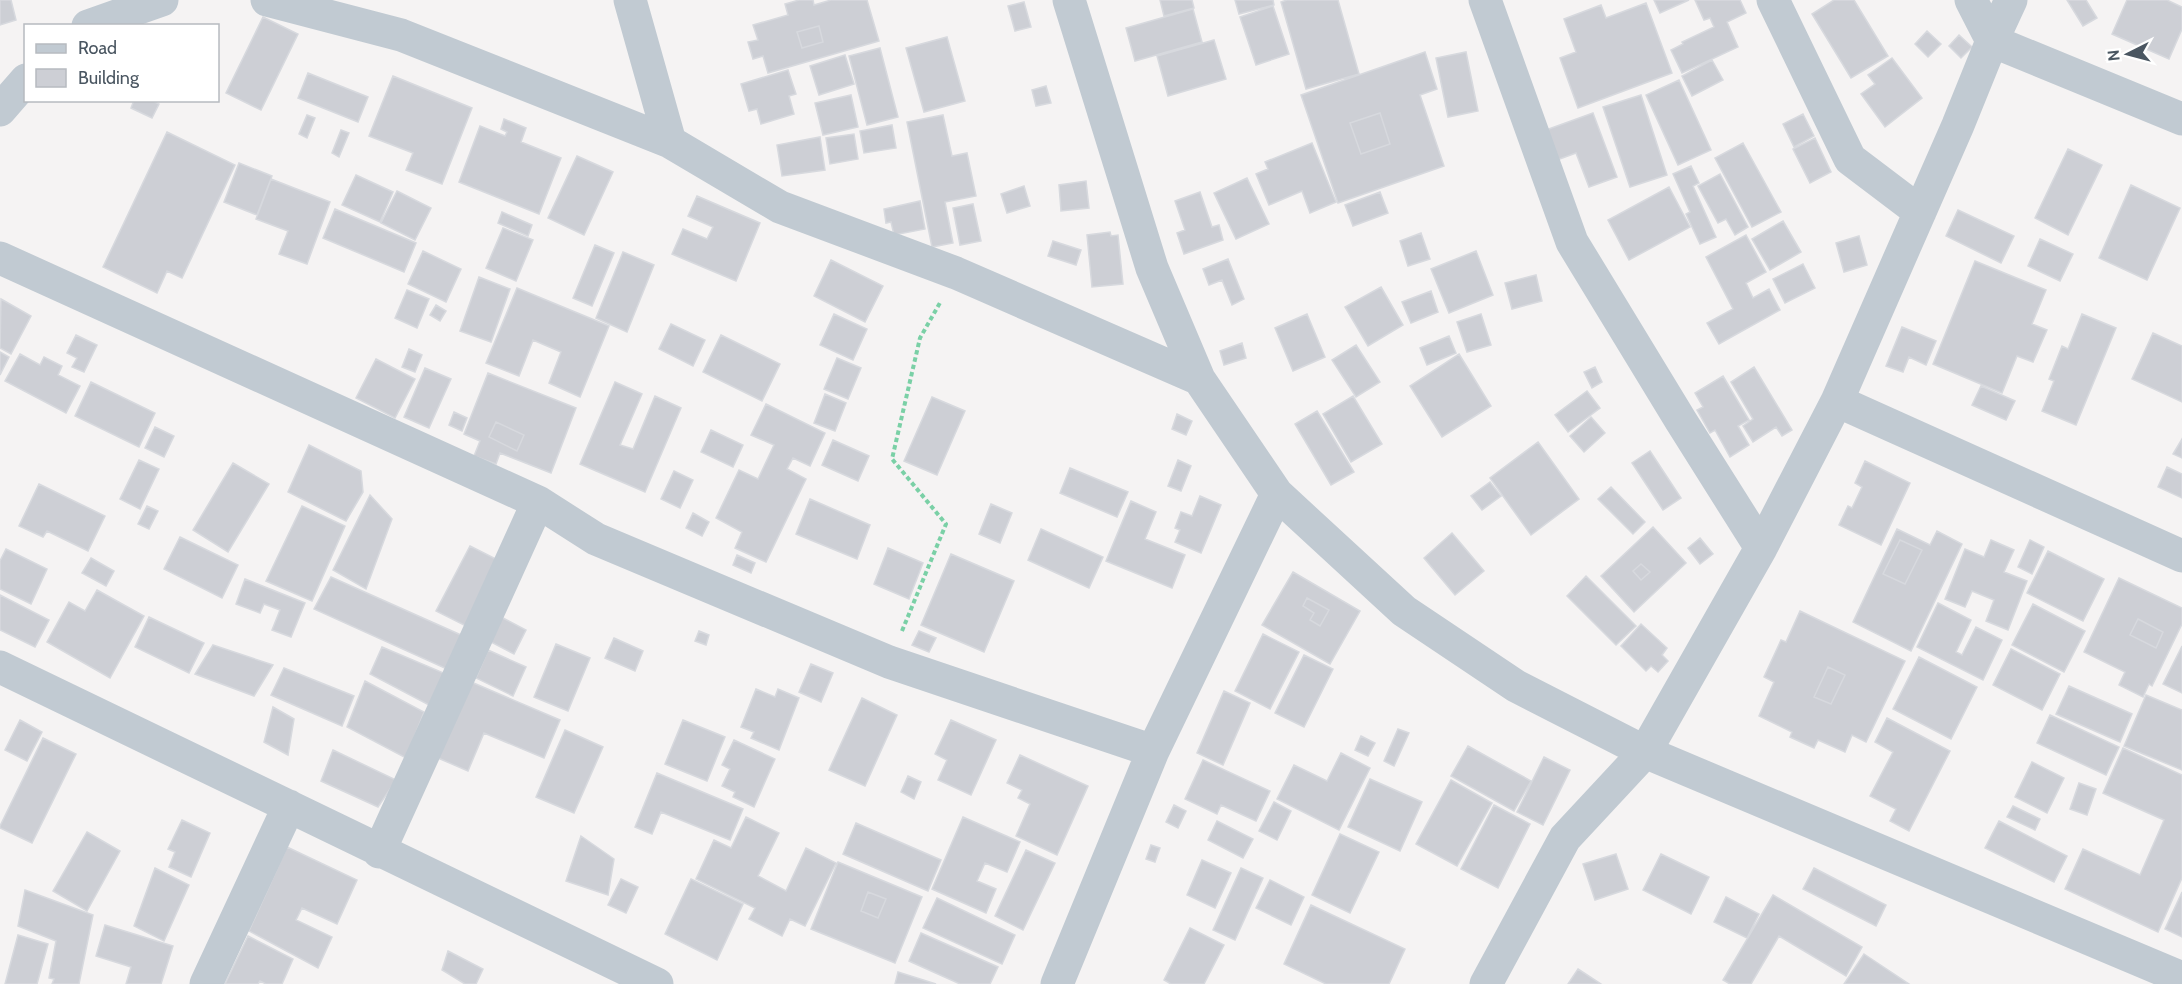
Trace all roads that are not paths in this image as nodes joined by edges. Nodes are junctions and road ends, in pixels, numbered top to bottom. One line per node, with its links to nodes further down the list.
1 (162, 0): 9 (street)
2 (267, 0): 14 (street)
3 (630, 0): 14 (street)
4 (1068, 0): 17 (street)
5 (1485, 0): 21 (street)
6 (1773, 0): 15 (street)
7 (1971, 0): 10 (street)
8 (2011, 0): 10 (street)
9 (94, 24)
10 (1992, 41): 13 (street); 15 (street)
11 (24, 82): 12 (street)
12 (0, 110)
13 (2182, 119)
14 (670, 142): 17 (street)
15 (1920, 212): 18 (street)
16 (0, 258): 20 (street)
17 (1199, 379): 19 (street)
18 (1837, 401): 21 (street); 22 (street)
19 (1277, 494): 24 (street); 25 (street)
20 (538, 502): 24 (street); 27 (street)
21 (1761, 548): 25 (street)
22 (2182, 556)
23 (0, 667): 26 (street)
24 (1153, 751): 32 (street)
25 (1646, 752): 29 (street); 33 (street)
26 (289, 806): 27 (street); 30 (street)
27 (379, 852): 28 (street)
28 (615, 975): 31 (street)
29 (2182, 978)
30 (206, 984)
31 (657, 984)
32 (1057, 984)
33 (1486, 984)

